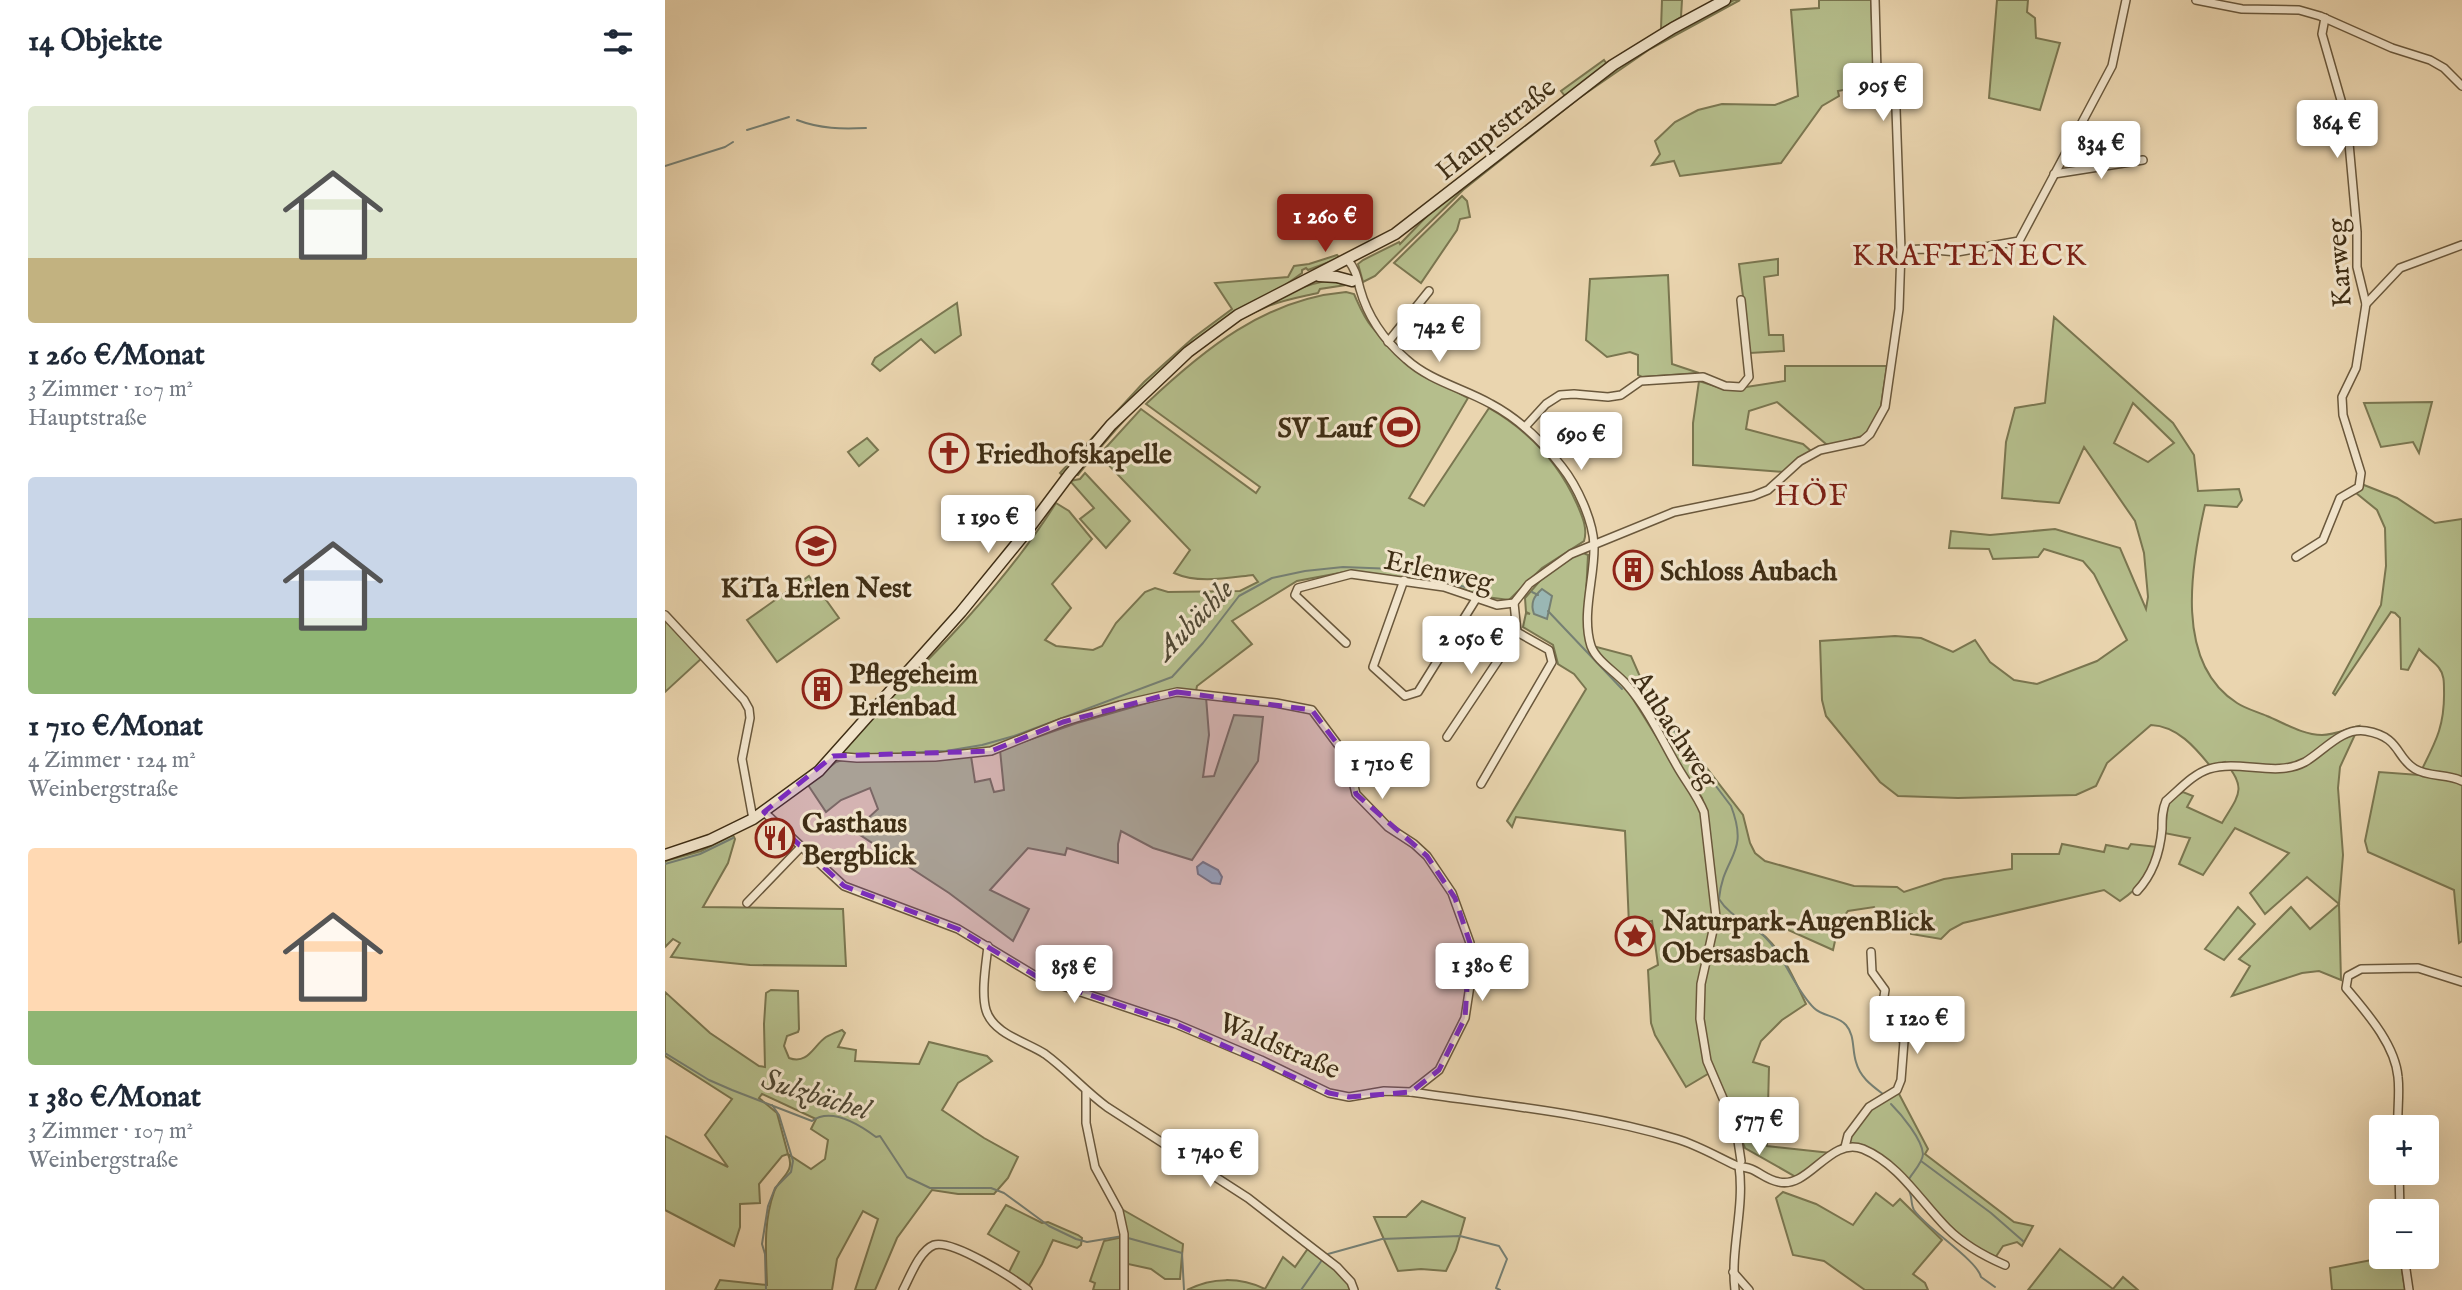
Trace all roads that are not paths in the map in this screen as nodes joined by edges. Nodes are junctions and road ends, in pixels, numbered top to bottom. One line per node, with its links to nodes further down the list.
1 (1725, 0): 11 (main road, Hauptstraße)
2 (1875, 0): 10 (street, Erlenweg)
3 (2126, 0): 8 (street)
4 (2196, 0): 5 (street)
5 (2325, 18): 6 (street); 17 (street, Karweg)
6 (2462, 86)
7 (2143, 160): 8 (street)
8 (2055, 174): 10 (street)
9 (2462, 244): 17 (street)
10 (1901, 250): 20 (street, Erlenweg)
11 (1348, 260): 12 (main road, Hauptstraße); 13 (street); 14 (street, Aubachweg)
12 (1315, 276): 13 (main road); 29 (main road, Hauptstraße)
13 (1352, 281): 14 (street, Aubachweg)
14 (1360, 290): 18 (street, Aubachweg)
15 (1429, 291): 18 (street)
16 (1741, 300): 19 (street)
17 (2365, 304): 21 (street, Karweg)
18 (1388, 342): 19 (street, Aubachweg)
19 (1525, 427): 20 (street, Aubachweg)
20 (1594, 543): 24 (street, Erlenweg); 45 (street, Aubachweg)
21 (2296, 557)
22 (1404, 580): 23 (street, Erlenweg); 23 (street); 27 (street, Erlenweg)
23 (1476, 600): 24 (street, Erlenweg)
24 (1514, 603): 26 (street)
25 (665, 615): 33 (street)
26 (1517, 632): 28 (street); 31 (street)
27 (1346, 643)
28 (1447, 737)
29 (833, 756): 32 (main road, Hauptstraße); 42 (street)
30 (2462, 780): 36 (street)
31 (1481, 784)
32 (765, 814): 33 (main road, Hauptstraße); 34 (street, Waldstraße)
33 (753, 819): 35 (main road, Hauptstraße)
34 (800, 848): 37 (street); 38 (street, Waldstraße)
35 (665, 855)
36 (2137, 891)
37 (747, 904)
38 (988, 946): 41 (street); 42 (street, Waldstraße)
39 (1871, 952): 44 (street)
40 (2462, 982): 43 (street)
41 (1086, 1092): 51 (street); 52 (street)
42 (1411, 1092): 45 (street, Waldstraße)
43 (2398, 1115)
44 (1845, 1147): 45 (street, Waldstraße); 46 (street)
45 (1740, 1164): 48 (street)
46 (2005, 1265)
47 (2406, 1269): 55 (street)
48 (1733, 1271): 53 (street); 54 (street)
49 (902, 1290): 50 (street)
50 (1028, 1290)
51 (1124, 1290)
52 (1354, 1290)
53 (1735, 1290)
54 (1749, 1290)
55 (2409, 1290)

